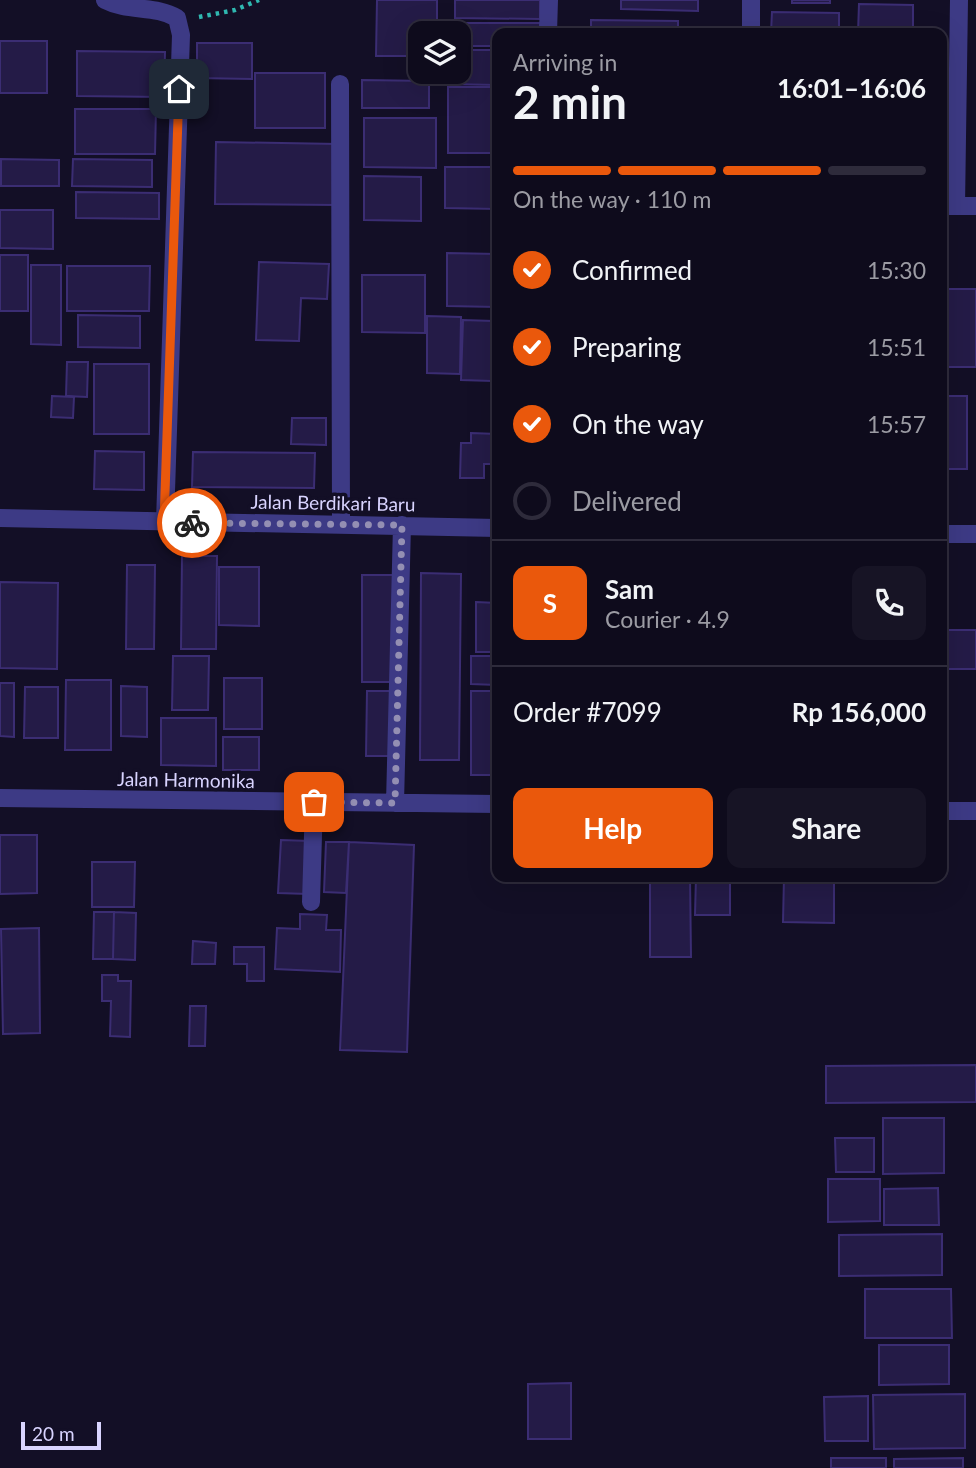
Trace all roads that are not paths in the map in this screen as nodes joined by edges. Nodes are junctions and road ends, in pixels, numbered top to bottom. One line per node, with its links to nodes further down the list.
1 (105, 0): 11 (street)
2 (549, 0): 5 (street)
3 (751, 0): 6 (street)
4 (959, 0): 8 (street)
5 (548, 28)
6 (751, 28)
7 (340, 84): 12 (street)
8 (949, 206): 9 (street)
9 (976, 206)
10 (0, 519): 11 (street, Jalan Berdikari Baru)
11 (164, 522): 12 (street, Jalan Berdikari Baru)
12 (341, 524): 13 (street, Jalan Berdikari Baru)
13 (402, 525): 14 (street, Jalan Berdikari Baru); 19 (street)
14 (492, 528)
15 (947, 534): 16 (street)
16 (976, 534)
17 (0, 798): 18 (street, Jalan Harmonika)
18 (314, 802): 19 (street, Jalan Harmonika); 23 (street)
19 (395, 803): 20 (street, Jalan Harmonika)
20 (492, 804)
21 (947, 811): 22 (street)
22 (976, 811)
23 (311, 902)

